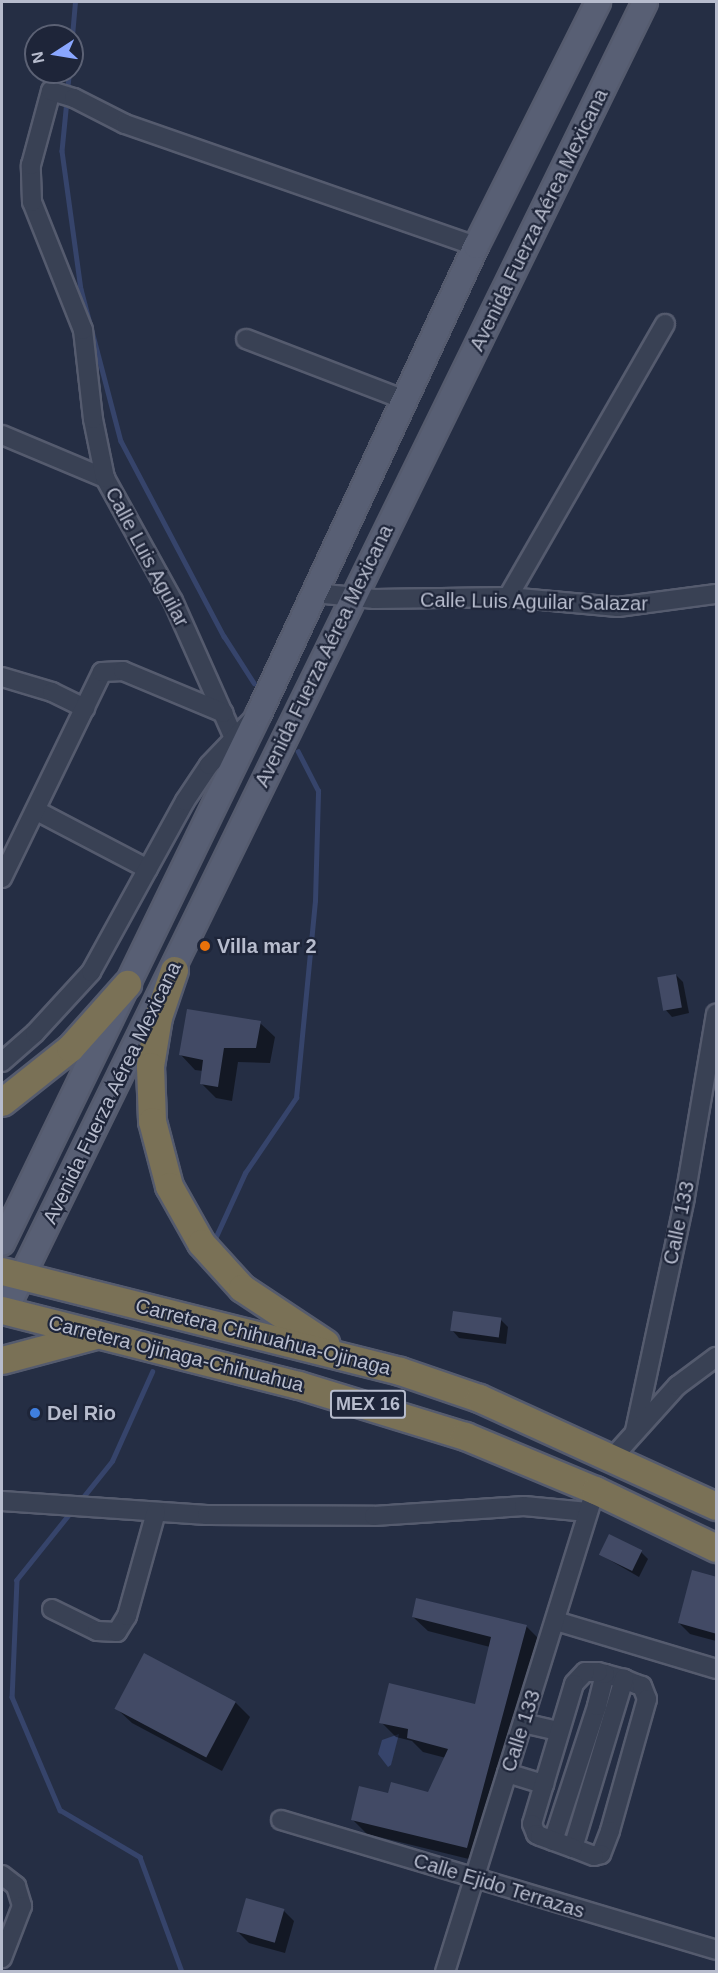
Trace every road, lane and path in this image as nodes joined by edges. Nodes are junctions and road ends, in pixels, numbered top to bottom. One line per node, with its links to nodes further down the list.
1 (598, 2): 3 (main road, Avenida Fuerza Aérea Mexicana)
2 (645, 2): 11 (main road, Avenida Fuerza Aérea Mexicana)
3 (476, 246): 6 (main road, Avenida Fuerza Aérea Mexicana); 8 (street)
4 (665, 324): 12 (street)
5 (246, 339): 6 (street)
6 (405, 400): 9 (main road, Avenida Fuerza Aérea Mexicana)
7 (2, 435): 8 (street, Calle Luis Aguilar)
8 (105, 478): 15 (street, Calle Luis Aguilar)
9 (315, 593): 11 (street, Calle Luis Aguilar Salazar); 16 (main road, Avenida Fuerza Aérea Mexicana)
10 (717, 594): 12 (street, Calle Luis Aguilar Salazar)
11 (353, 597): 12 (street, Calle Luis Aguilar Salazar); 21 (main road, Avenida Fuerza Aérea Mexicana)
12 (508, 597)
13 (2, 677): 14 (street)
14 (85, 708): 15 (street); 18 (street)
15 (224, 713): 17 (street, Calle Luis Aguilar)
16 (259, 713): 17 (street); 22 (main road, Avenida Fuerza Aérea Mexicana)
17 (234, 738): 19 (street)
18 (37, 811): 19 (street); 20 (street)
19 (147, 869): 24 (street)
20 (2, 878)
21 (174, 970): 27 (main road, Avenida Fuerza Aérea Mexicana); 31 (highway)
22 (127, 984): 25 (highway); 26 (main road, Avenida Fuerza Aérea Mexicana)
23 (717, 1014): 33 (street, Calle 133)
24 (2, 1062)
25 (2, 1102)
26 (2, 1243)
27 (11, 1274): 28 (main road, Avenida Fuerza Aérea Mexicana); 31 (highway, Carretera Chihuahua-Ojinaga / MEX 16)
28 (3, 1312): 29 (highway, Carretera Ojinaga-Chihuahua / MEX 16)
29 (99, 1335): 32 (highway); 36 (highway, Carretera Ojinaga-Chihuahua / MEX 16)
30 (717, 1357): 33 (street)
31 (356, 1359): 34 (highway, Carretera Chihuahua-Ojinaga / MEX 16)
32 (2, 1360)
33 (635, 1431): 34 (street)
34 (613, 1457): 37 (highway, Carretera Chihuahua-Ojinaga / MEX 16)
35 (2, 1501): 38 (street)
36 (591, 1501): 38 (street); 39 (highway, Carretera Ojinaga-Chihuahua / MEX 16); 41 (street, Calle 133)
37 (717, 1506)
38 (156, 1512): 40 (street)
39 (717, 1548)
40 (52, 1609)
41 (556, 1621): 42 (street); 45 (street, Calle 133)
42 (717, 1669)
43 (605, 1674): 44 (street); 46 (street); 50 (street)
44 (624, 1679): 51 (street); 51 (street)
45 (523, 1723): 46 (street); 47 (street, Calle 133)
46 (559, 1731): 48 (street)
47 (507, 1773): 48 (street); 53 (street, Calle 133)
48 (544, 1784): 50 (street)
49 (281, 1820): 53 (street, Calle Ejido Terrazas)
50 (553, 1841): 51 (street)
51 (573, 1848)
52 (2, 1875): 55 (street)
53 (474, 1878): 54 (street, Calle Ejido Terrazas); 56 (street, Calle 133)
54 (717, 1950)
55 (2, 1958)
56 (445, 1971)

